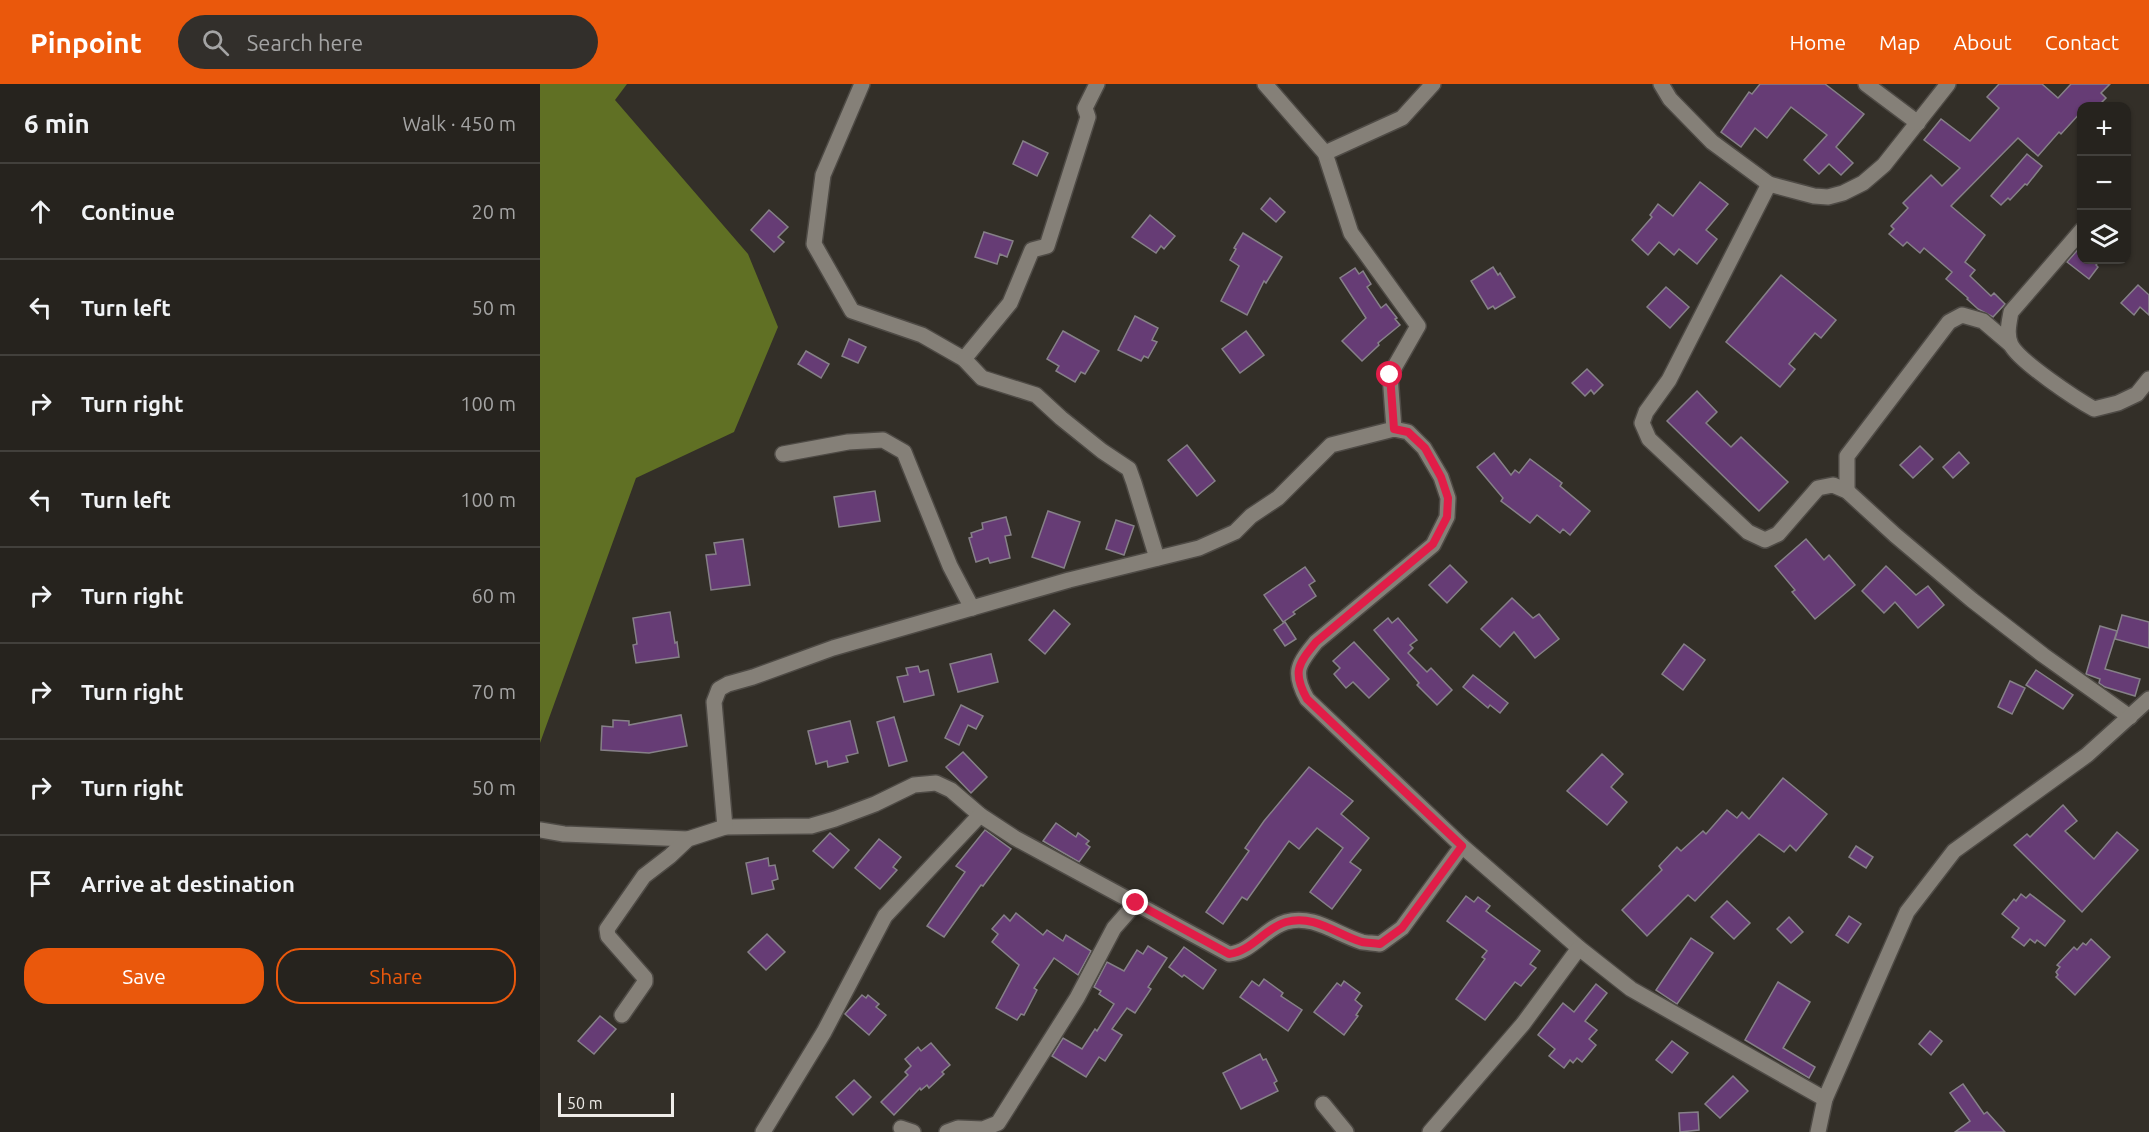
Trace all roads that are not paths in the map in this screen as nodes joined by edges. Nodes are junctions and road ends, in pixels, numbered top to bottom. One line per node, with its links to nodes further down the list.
1 (862, 84): 13 (street)
2 (1097, 84): 13 (street)
3 (1265, 84): 9 (street)
4 (1433, 84): 9 (street)
5 (1661, 84): 10 (street)
6 (1866, 84): 8 (street)
7 (1948, 84): 8 (street)
8 (1918, 123): 10 (street)
9 (1325, 153): 15 (street)
10 (1770, 184): 17 (street)
11 (2077, 236): 12 (street)
12 (2010, 344): 14 (street); 17 (street)
13 (964, 359): 18 (street)
14 (2149, 379)
15 (1394, 429): 18 (street); 26 (street)
16 (783, 454): 19 (street)
17 (1847, 491): 21 (street)
18 (1157, 558): 19 (street)
19 (972, 608): 23 (street)
20 (2149, 699): 21 (street)
21 (2130, 717): 30 (street)
22 (980, 815): 23 (street); 27 (street); 32 (street)
23 (725, 827): 25 (street)
24 (540, 830): 25 (street)
25 (688, 839): 29 (street)
26 (1462, 846): 27 (street); 28 (street)
27 (1136, 903): 33 (street)
28 (1579, 948): 30 (street); 35 (street)
29 (622, 1015)
30 (1825, 1098): 36 (street)
31 (1323, 1104): 34 (street)
32 (763, 1132)
33 (947, 1132)
34 (1346, 1132)
35 (1430, 1132)
36 (1818, 1132)

